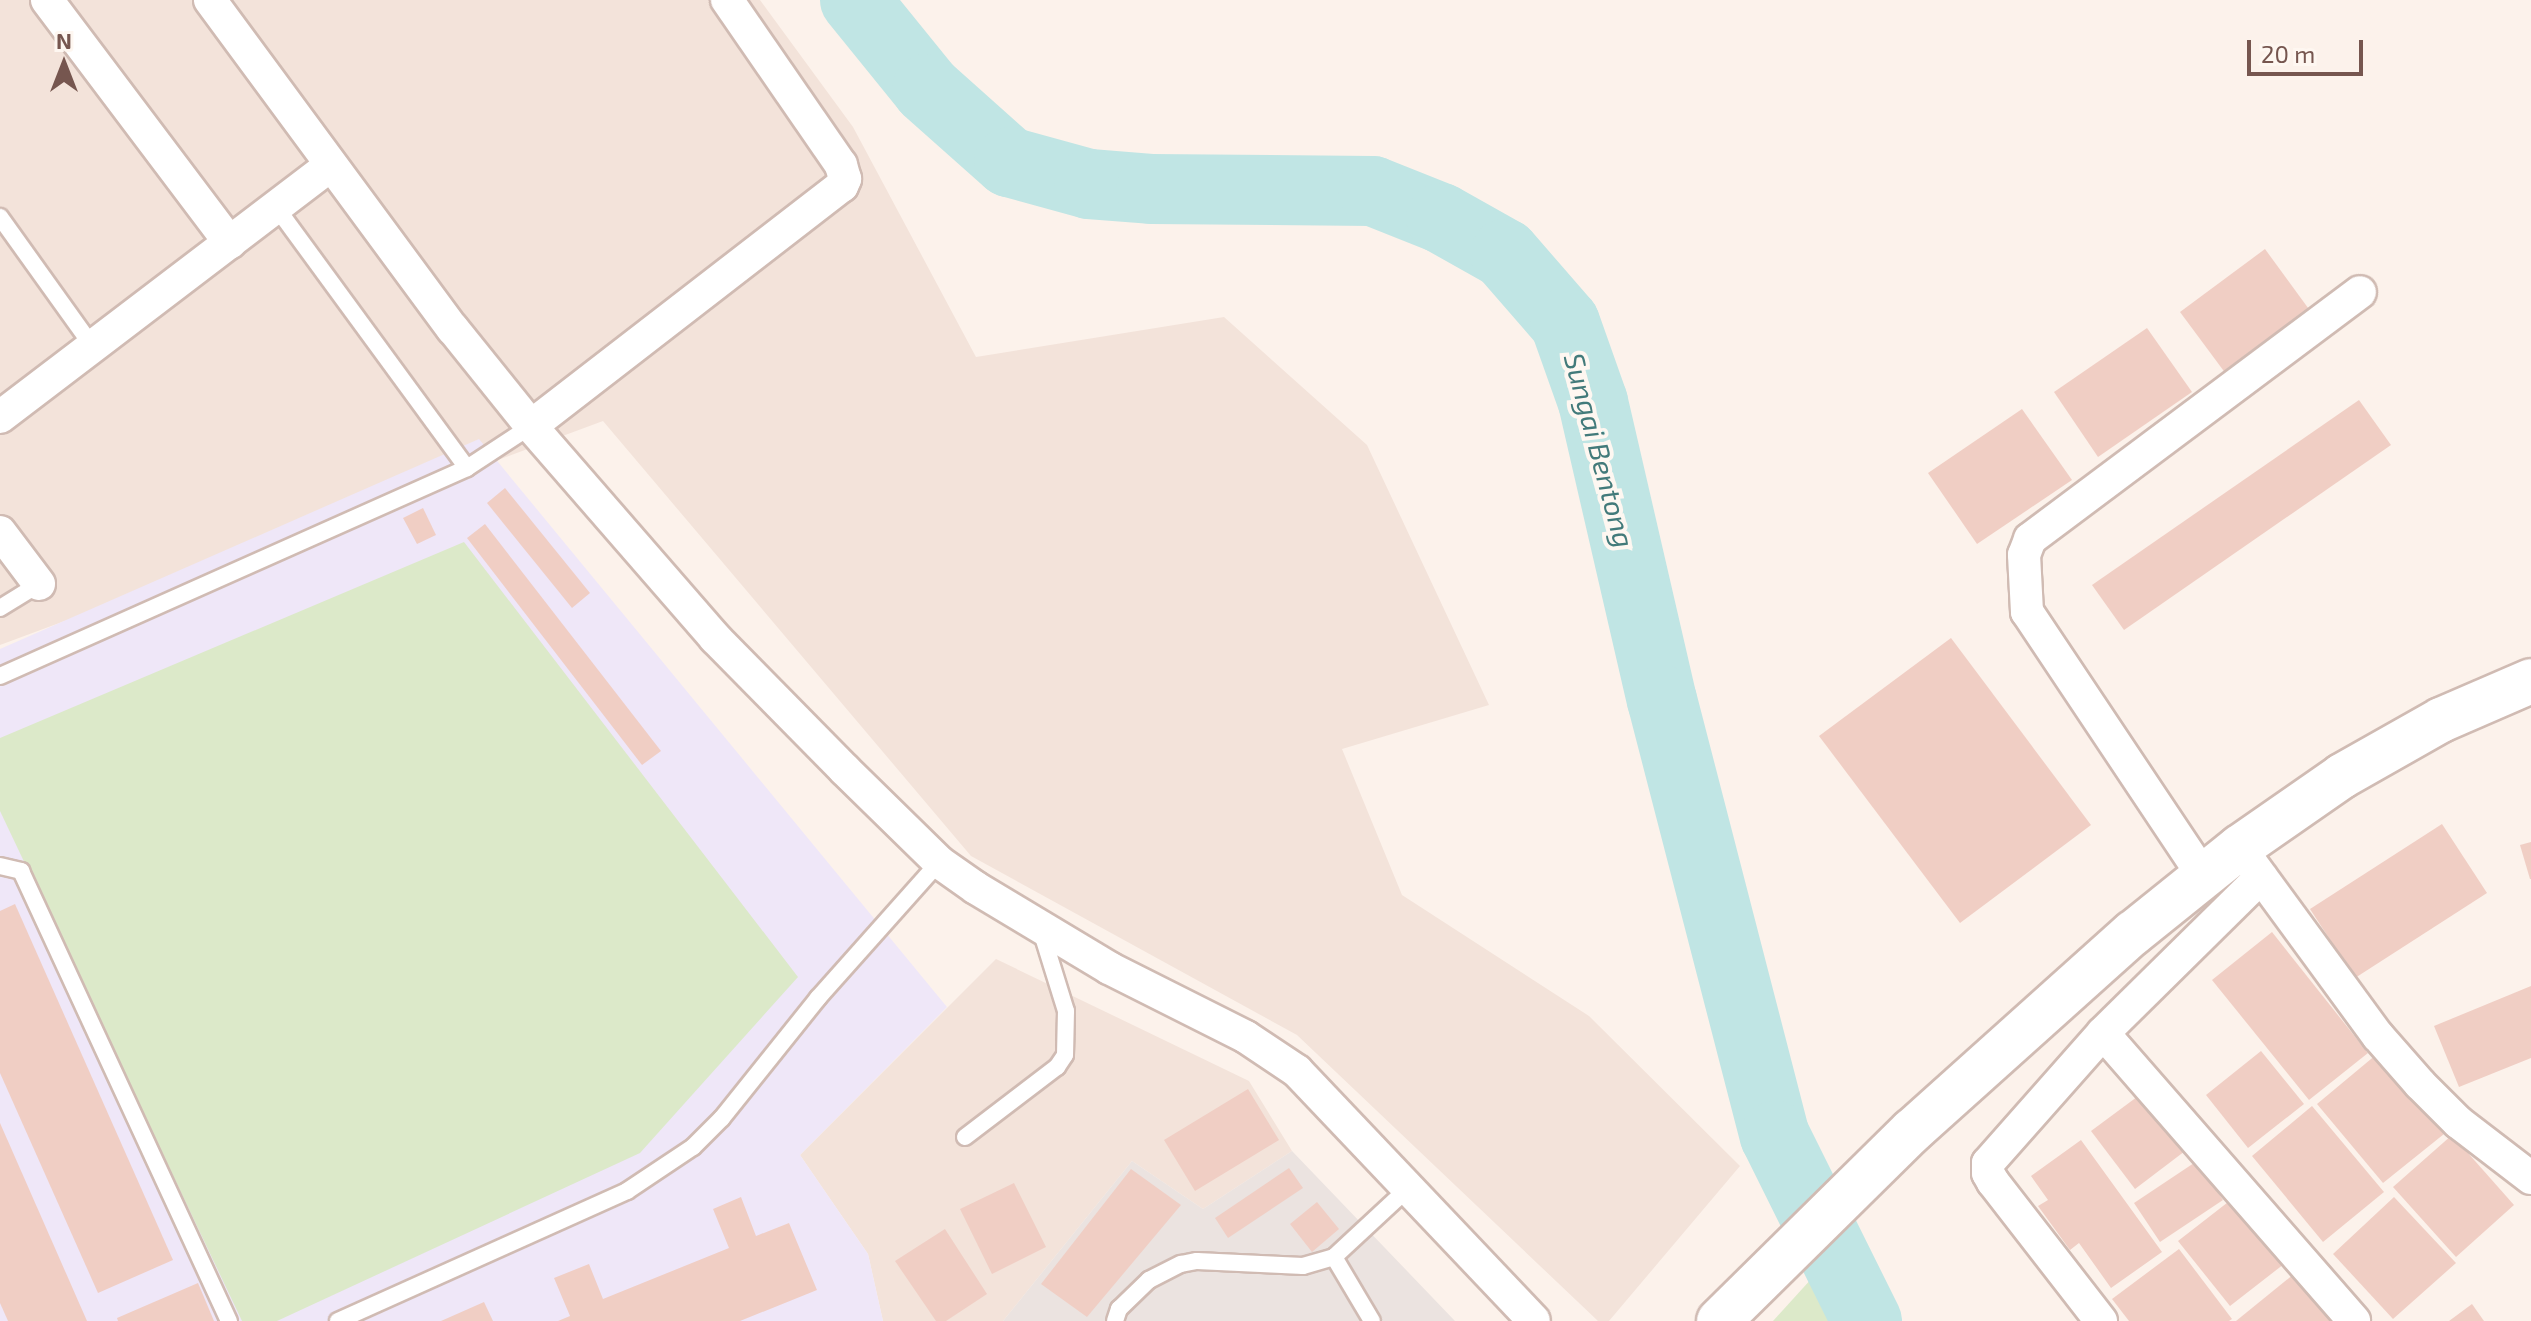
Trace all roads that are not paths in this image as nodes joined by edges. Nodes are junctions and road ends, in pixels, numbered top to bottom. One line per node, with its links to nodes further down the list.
1 (47, 0): 7 (street)
2 (210, 0): 4 (street)
3 (727, 0): 11 (street)
4 (331, 165): 5 (street); 11 (street)
5 (276, 207): 7 (street); 12 (lane)
6 (0, 217): 9 (lane)
7 (230, 243): 9 (street)
8 (2360, 292): 21 (street)
9 (93, 347): 10 (street)
10 (0, 417)
11 (531, 426): 12 (lane); 18 (street)
12 (467, 468): 16 (lane)
13 (0, 532): 14 (street)
14 (39, 584): 15 (lane)
15 (0, 608)
16 (0, 676)
17 (2531, 681): 19 (street)
18 (939, 862): 22 (street); 30 (lane)
19 (2250, 862): 21 (street); 23 (street); 25 (street)
20 (0, 866): 29 (lane)
21 (2204, 877): 28 (street)
22 (1041, 930): 24 (lane); 26 (street)
23 (2103, 1033): 34 (street); 35 (street)
24 (965, 1137)
25 (2531, 1178)
26 (1406, 1190): 27 (lane); 33 (street)
27 (1334, 1257): 31 (lane); 32 (lane)
28 (1724, 1315)
29 (229, 1321)
30 (338, 1321)
31 (1115, 1321)
32 (1372, 1321)
33 (1534, 1321)
34 (2101, 1321)
35 (2354, 1321)

